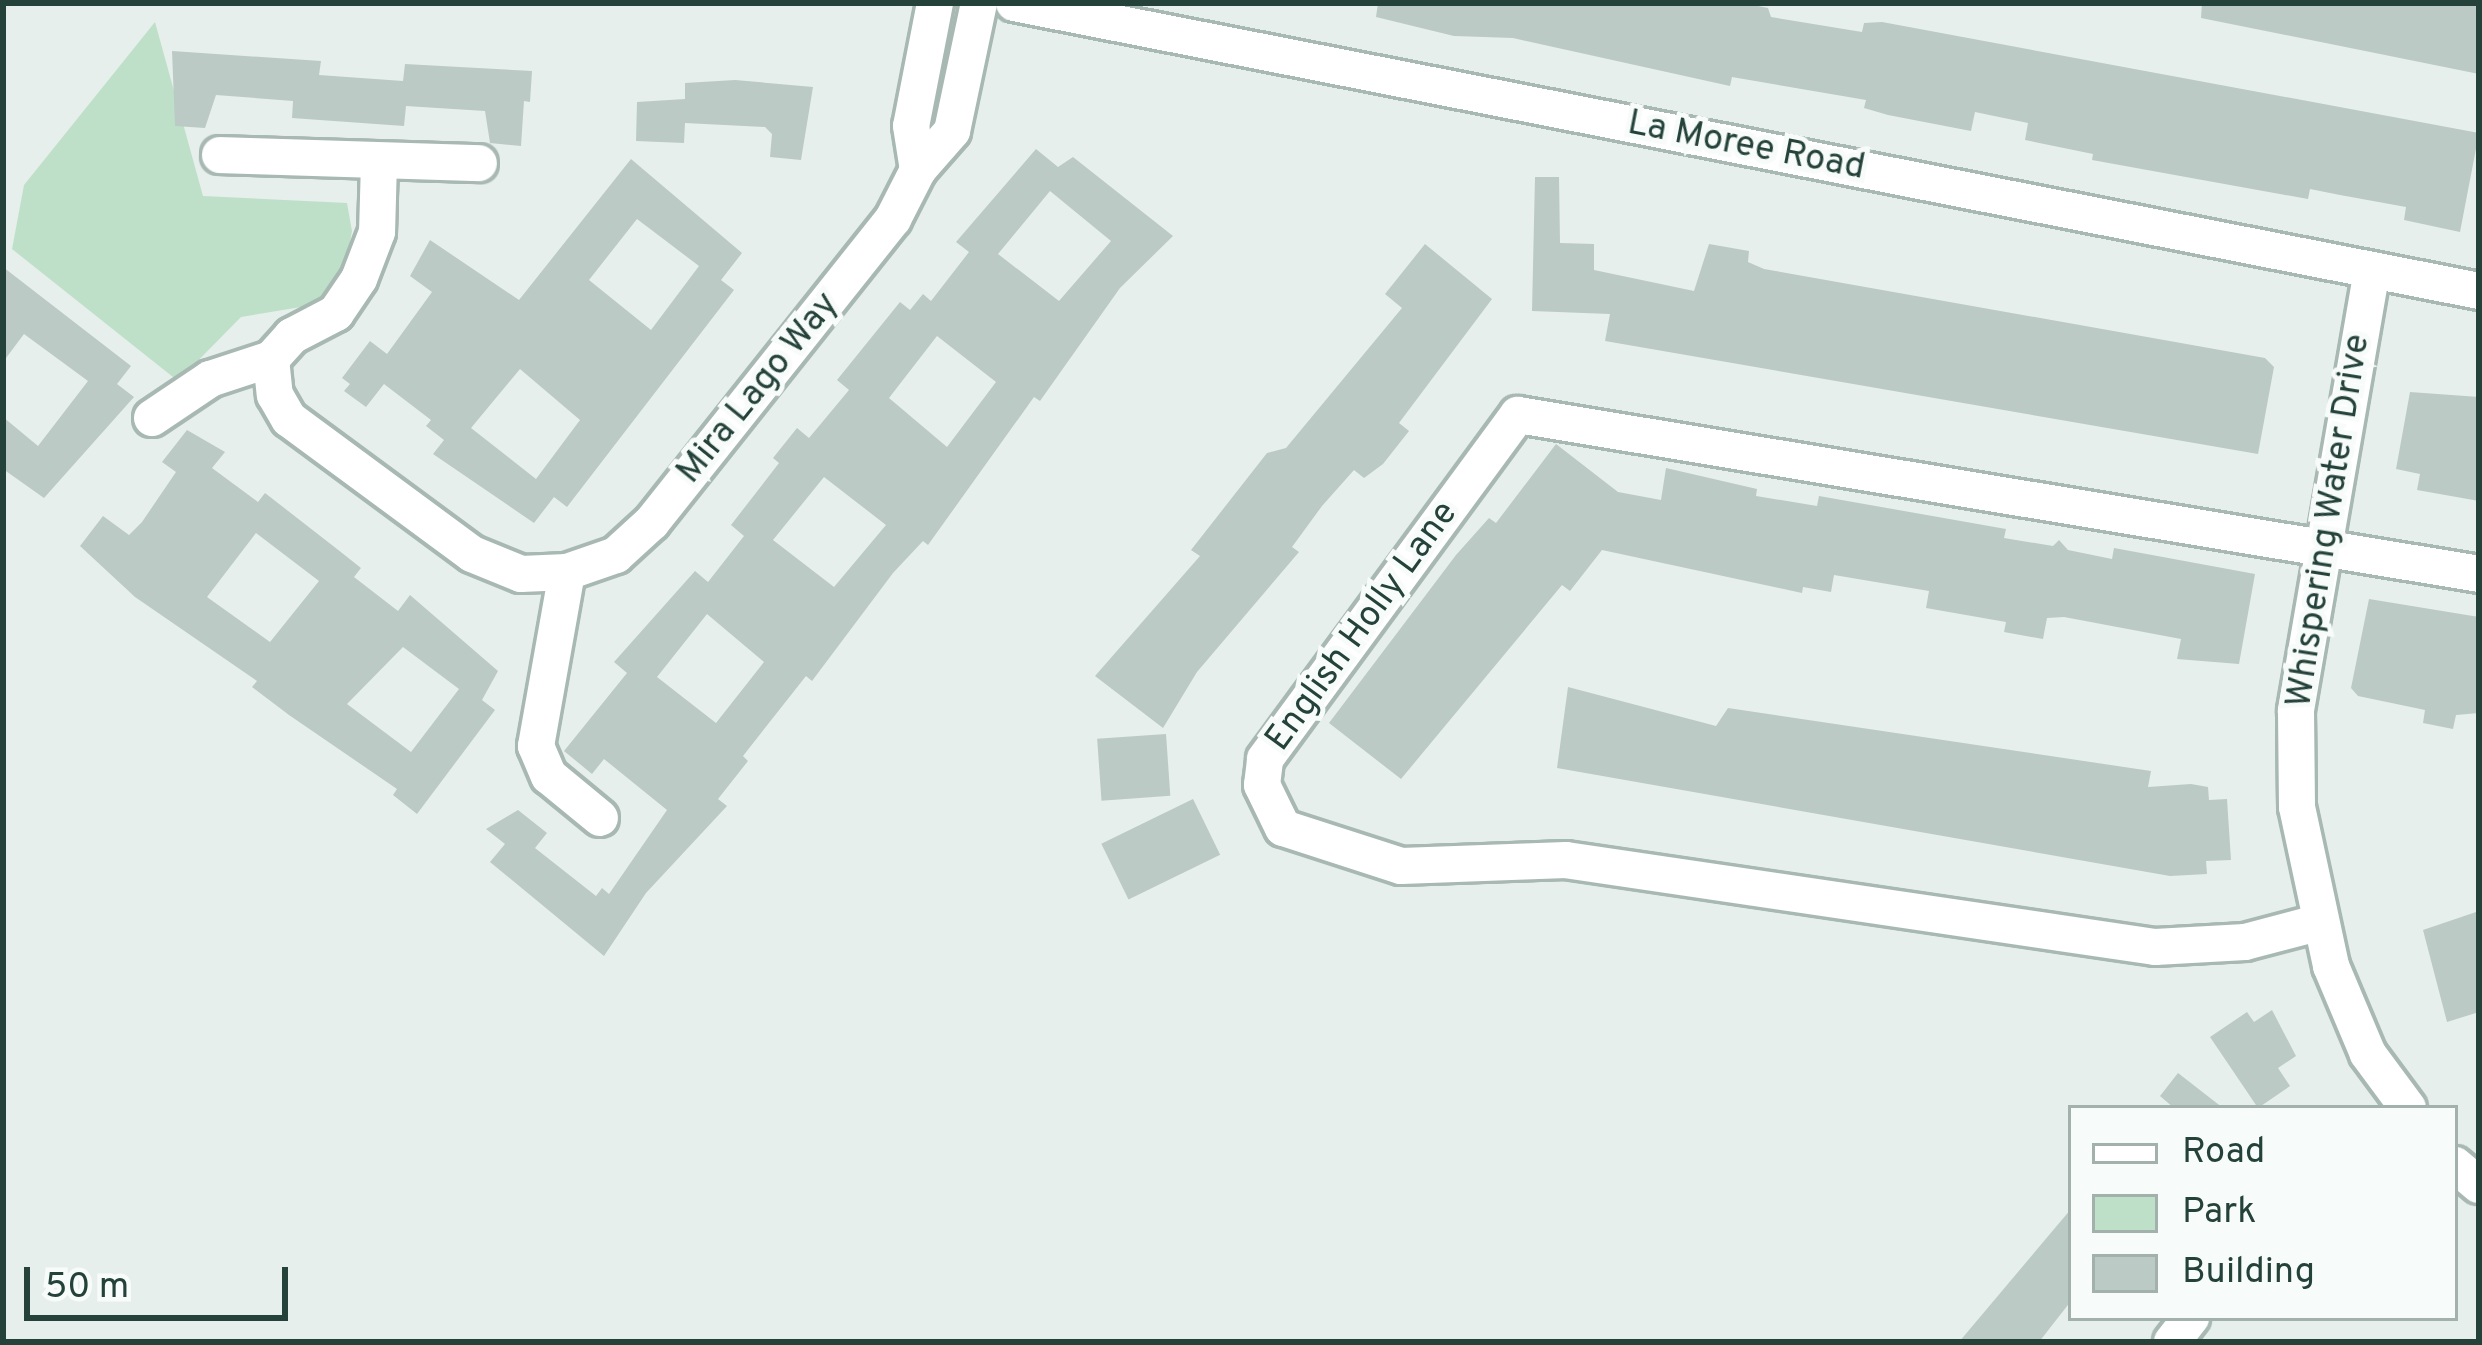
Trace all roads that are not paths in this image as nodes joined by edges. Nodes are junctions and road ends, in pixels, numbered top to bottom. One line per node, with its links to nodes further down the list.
1 (935, 3): 7 (street)
2 (979, 3): 7 (street, Mira Lago Way)
3 (1014, 3): 8 (street, La Moree Road)
4 (220, 155): 5 (street)
5 (380, 162): 6 (street); 10 (street)
6 (479, 164)
7 (918, 170): 13 (street, Mira Lago Way)
8 (2372, 271): 9 (street, La Moree Road); 12 (street, Whispering Water Drive)
9 (2479, 291)
10 (272, 359): 11 (street); 13 (street, Mira Lago Way)
11 (152, 418)
12 (2319, 547): 14 (street); 16 (street, Whispering Water Drive); 16 (street, English Holly Lane)
13 (567, 572): 15 (street)
14 (2479, 574)
15 (600, 818)
16 (2321, 922): 17 (street, Whispering Water Drive)
17 (2394, 1103)

